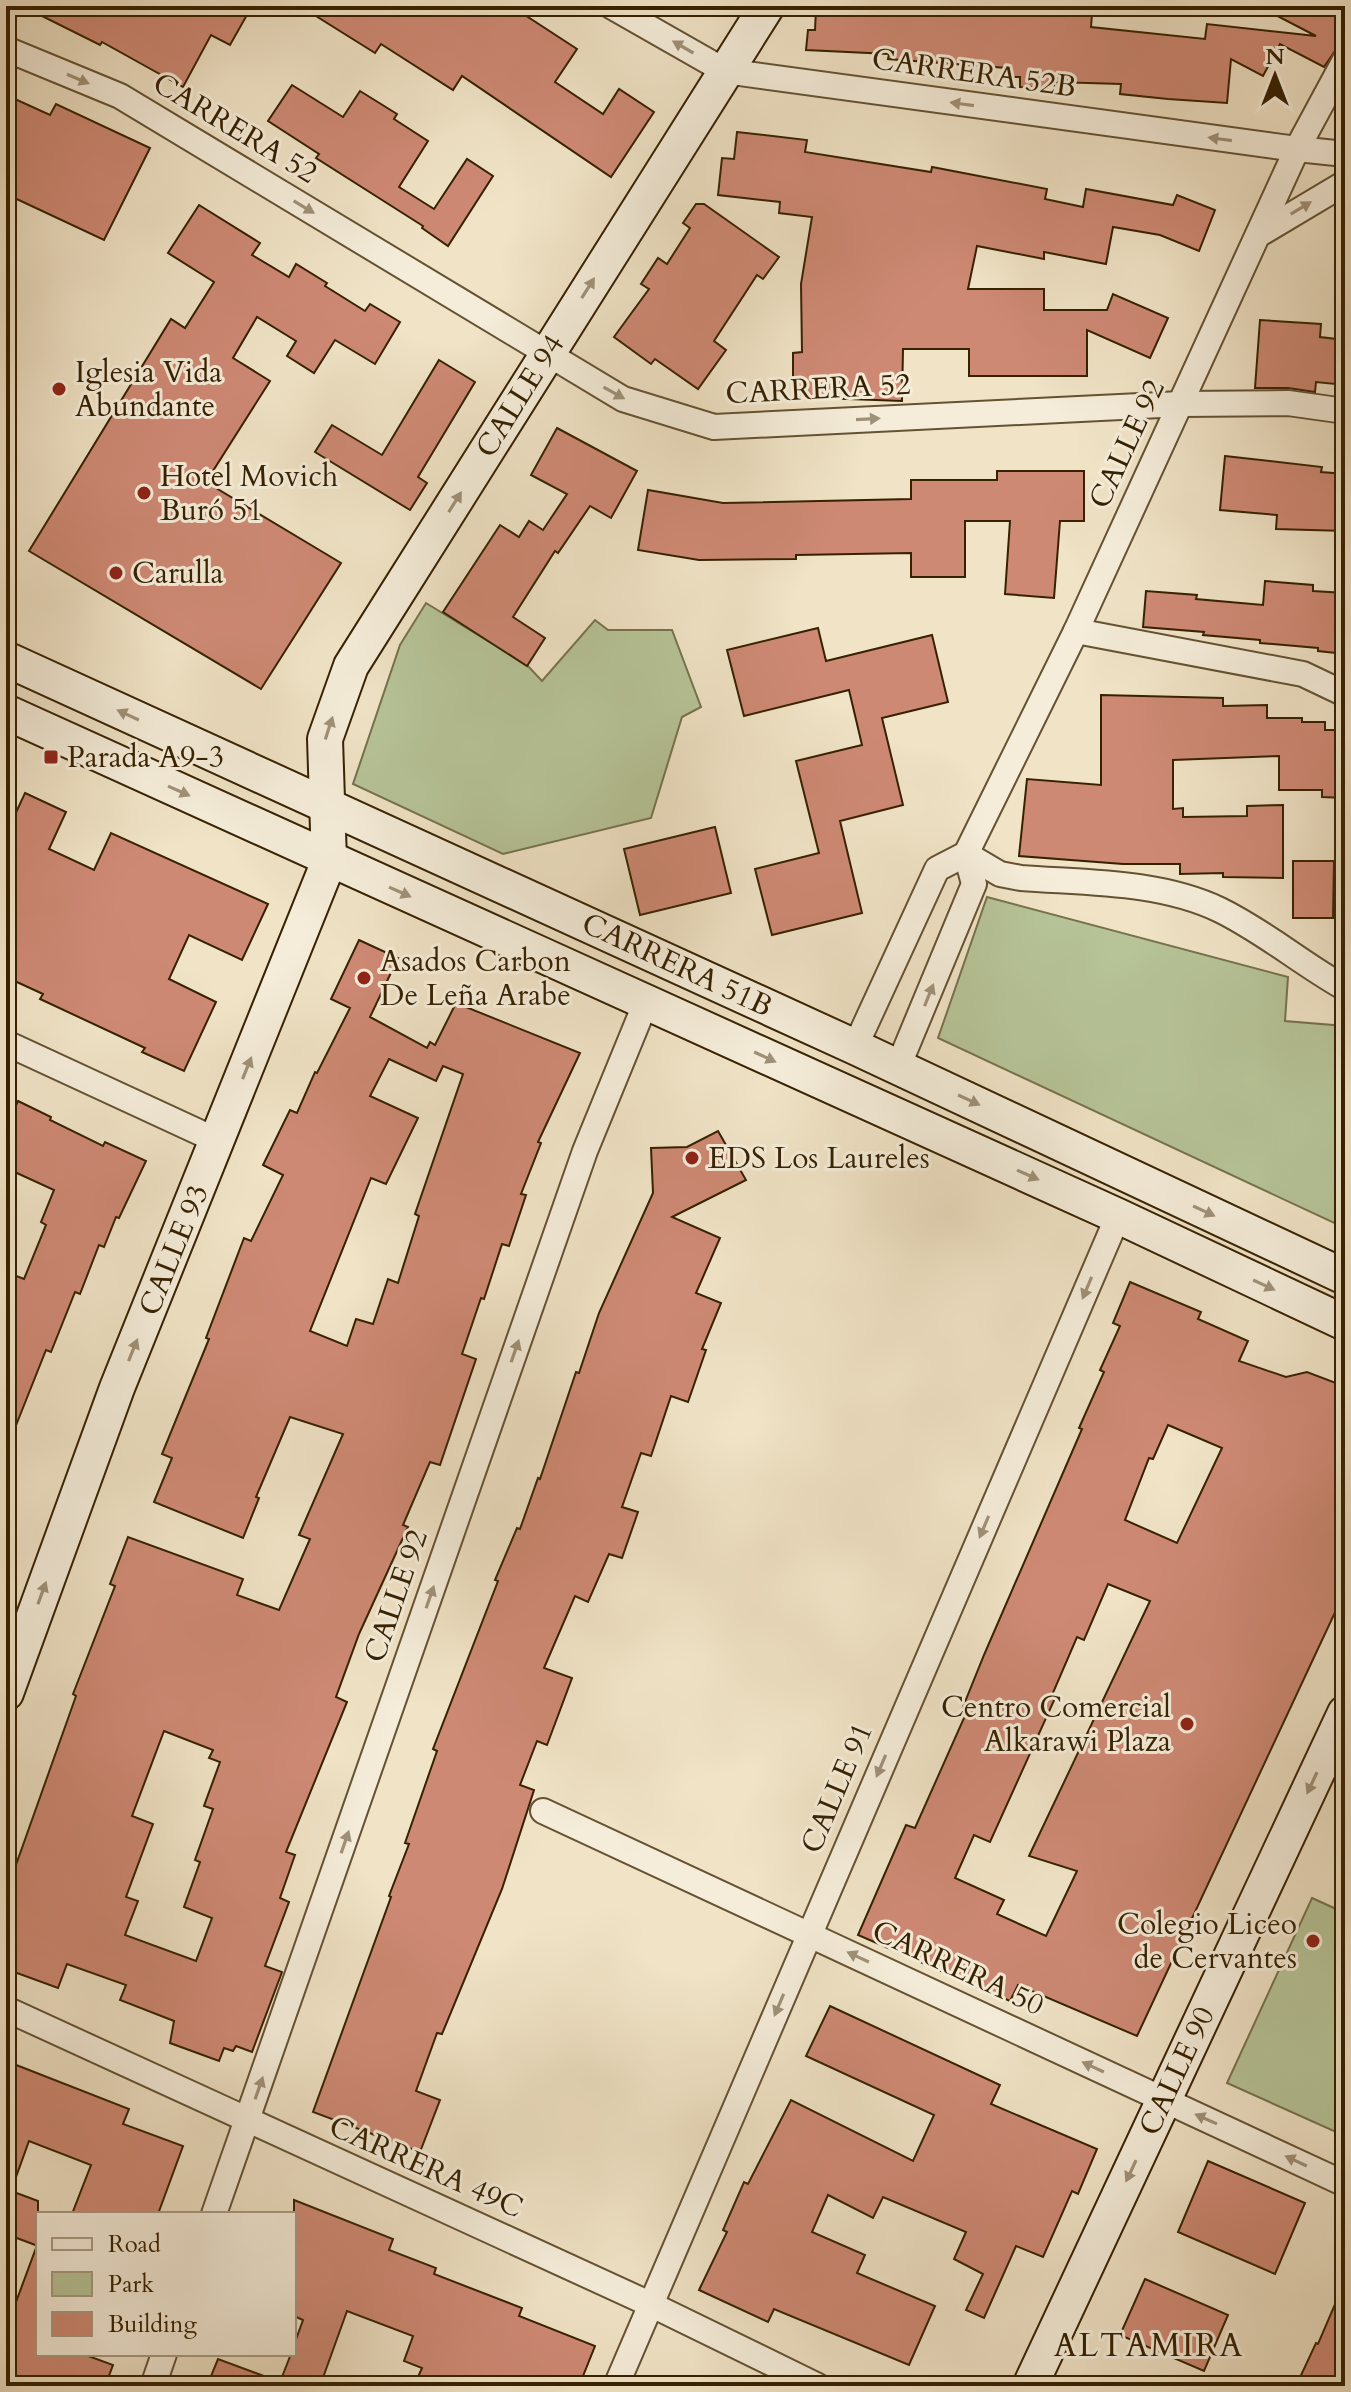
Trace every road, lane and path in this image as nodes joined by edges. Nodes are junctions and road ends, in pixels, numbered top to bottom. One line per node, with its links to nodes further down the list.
1 (611, 6): 5 (street, CARRERA 52B, one-way to 1)
2 (767, 6): 5 (main road, CALLE 94)
3 (6, 49): 10 (street, CARRERA 52, one-way to 10)
4 (1345, 60): 6 (street, CALLE 92)
5 (725, 71): 6 (street, CARRERA 52B, one-way to 5); 10 (main road, CALLE 94, one-way to 5)
6 (1297, 149): 7 (street, CARRERA 52B); 9 (street, CALLE 92)
7 (1345, 154)
8 (1345, 183): 9 (street, one-way to 8)
9 (1258, 235): 11 (street, CALLE 92)
10 (546, 354): 11 (street, CARRERA 52, one-way to 11); 17 (main road, CALLE 94, one-way to 10)
11 (1181, 404): 12 (street, CARRERA 52); 13 (street, CALLE 92)
12 (1345, 411)
13 (1076, 631): 15 (street); 18 (street, CALLE 92)
14 (6, 659): 17 (main road, CARRERA 51B, one-way to 14)
15 (1345, 694)
16 (6, 712): 19 (main road, CARRERA 51B, one-way to 19)
17 (326, 805): 19 (main road, CALLE 93); 23 (main road, CARRERA 51B)
18 (966, 854): 20 (street); 23 (street, CALLE 92); 24 (street, one-way to 18)
19 (329, 861): 21 (main road, CARRERA 51B, one-way to 21); 25 (main road, CALLE 93, one-way to 19)
20 (1345, 988)
21 (646, 1002): 26 (main road, CARRERA 51B, one-way to 26); 35 (street, CALLE 92, one-way to 21)
22 (6, 1043): 25 (street)
23 (855, 1047): 24 (main road, CARRERA 51B)
24 (898, 1067): 27 (main road, CARRERA 51B, one-way to 27)
25 (218, 1141): 29 (main road, CALLE 93, one-way to 25)
26 (1118, 1216): 28 (main road, CARRERA 51B, one-way to 28); 32 (street, CALLE 91, one-way to 32)
27 (1345, 1277)
28 (1345, 1323)
29 (6, 1693)
30 (1345, 1713): 34 (main road, CALLE 90, one-way to 34)
31 (543, 1811): 32 (street, CARRERA 50)
32 (809, 1934): 34 (street, CARRERA 50, one-way to 32); 38 (street, CALLE 91, one-way to 38)
33 (6, 2009): 35 (street, CARRERA 49C)
34 (1164, 2100): 36 (street, CARRERA 50, one-way to 34); 43 (main road, CALLE 90, one-way to 43)
35 (248, 2121): 37 (street, CALLE 92); 38 (street, CARRERA 49C)
36 (1345, 2184)
37 (215, 2212)
38 (652, 2305): 41 (street, CALLE 91); 42 (street, CARRERA 49C)
39 (163, 2356): 40 (street)
40 (153, 2386)
41 (616, 2386)
42 (818, 2386)
43 (1030, 2386)

